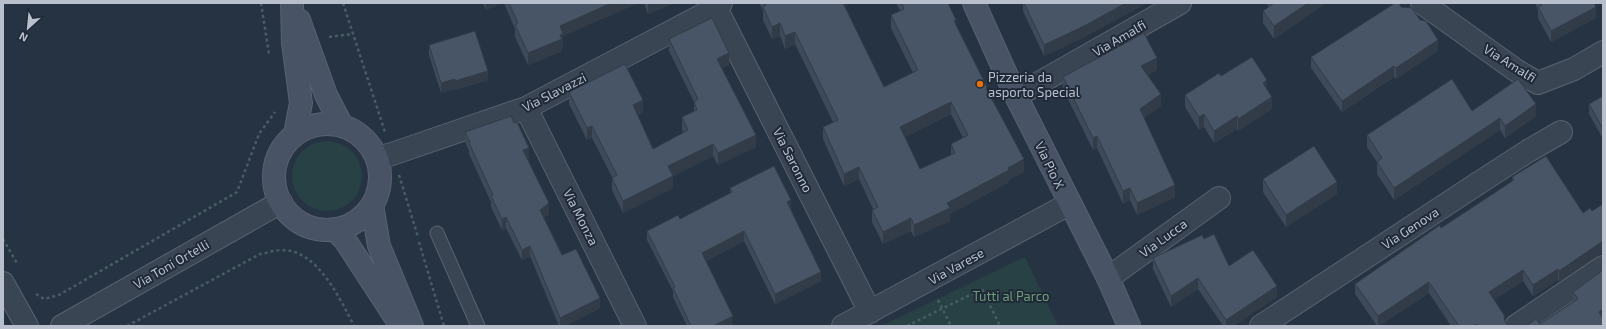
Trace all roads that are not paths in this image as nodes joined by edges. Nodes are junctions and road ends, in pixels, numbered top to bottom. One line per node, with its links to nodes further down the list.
1 (293, 3): 9 (street); 11 (street)
2 (974, 3): 7 (street, Via Pio X)
3 (1180, 3): 7 (street, Via Amalfi)
4 (1422, 3): 6 (street, Via Amalfi)
5 (718, 6): 8 (street, Via Slavazzi); 22 (street, Via Saronno)
6 (1603, 52)
7 (1016, 96): 15 (street, Via Pio X)
8 (526, 108): 12 (street, Via Slavazzi); 28 (street, Via Monza)
9 (342, 126): 11 (street); 12 (street)
10 (1561, 132): 31 (street, Via Genova)
11 (295, 134): 14 (street)
12 (377, 158): 16 (street)
13 (1219, 198): 20 (street, Via Lucca)
14 (281, 202): 17 (street); 24 (street, Via Toni Ortelli)
15 (1069, 204): 20 (street, Via Pio X); 22 (street, Via Varese)
16 (372, 205): 17 (street); 26 (street)
17 (334, 229): 25 (street)
18 (437, 233): 27 (lane)
19 (1603, 267): 32 (street)
20 (1108, 278): 30 (street, Via Pio X)
21 (3, 283): 23 (street)
22 (870, 312): 29 (street, Via Varese)
23 (28, 326)
24 (62, 326)
25 (401, 326)
26 (412, 326)
27 (478, 326)
28 (635, 326)
29 (843, 326)
30 (1129, 326)
31 (1260, 326)
32 (1516, 326)

